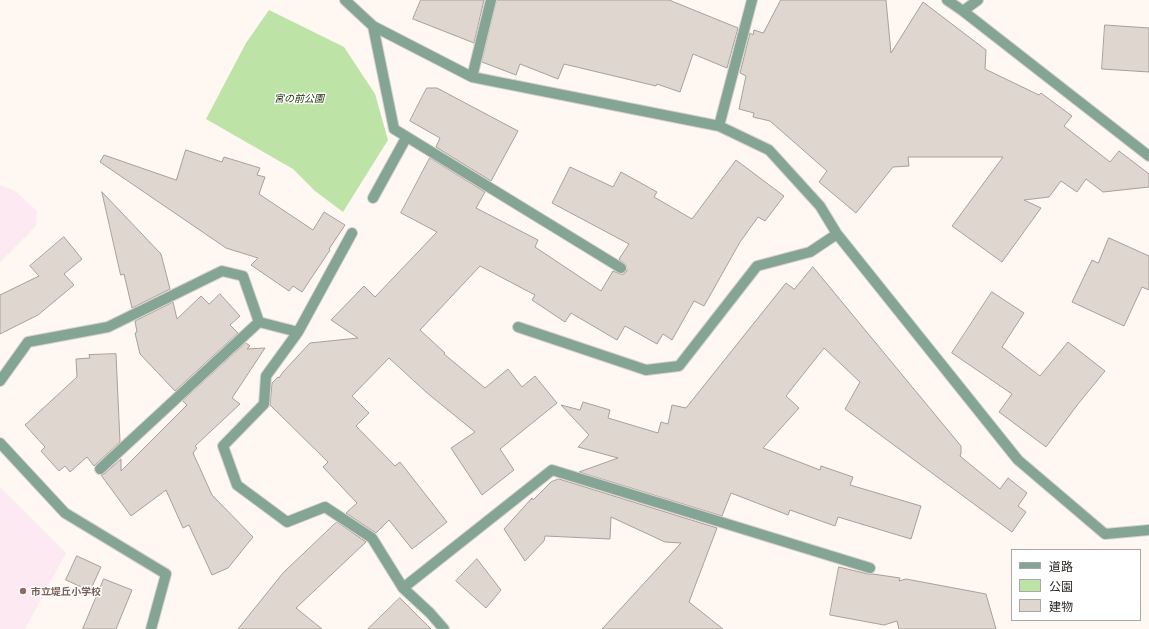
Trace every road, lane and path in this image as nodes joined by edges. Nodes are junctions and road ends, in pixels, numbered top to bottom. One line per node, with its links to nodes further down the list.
1 (345, 0): 7 (street)
2 (491, 0): 8 (street)
3 (752, 0): 9 (street)
4 (947, 0): 6 (street)
5 (978, 0): 6 (street)
6 (963, 11): 11 (street)
7 (373, 26): 8 (street); 10 (street)
8 (472, 77): 9 (street)
9 (719, 126): 14 (street)
10 (406, 138): 12 (street); 15 (street)
11 (1149, 156)
12 (373, 198)
13 (352, 233): 18 (street)
14 (838, 234): 17 (street); 22 (street)
15 (621, 268)
16 (258, 322): 18 (street); 19 (street); 21 (street)
17 (518, 327)
18 (298, 332): 24 (street)
19 (0, 381)
20 (0, 443): 25 (street)
21 (100, 469)
22 (1149, 530)
23 (870, 568): 24 (street)
24 (403, 588): 26 (street)
25 (151, 629)
26 (444, 629)

